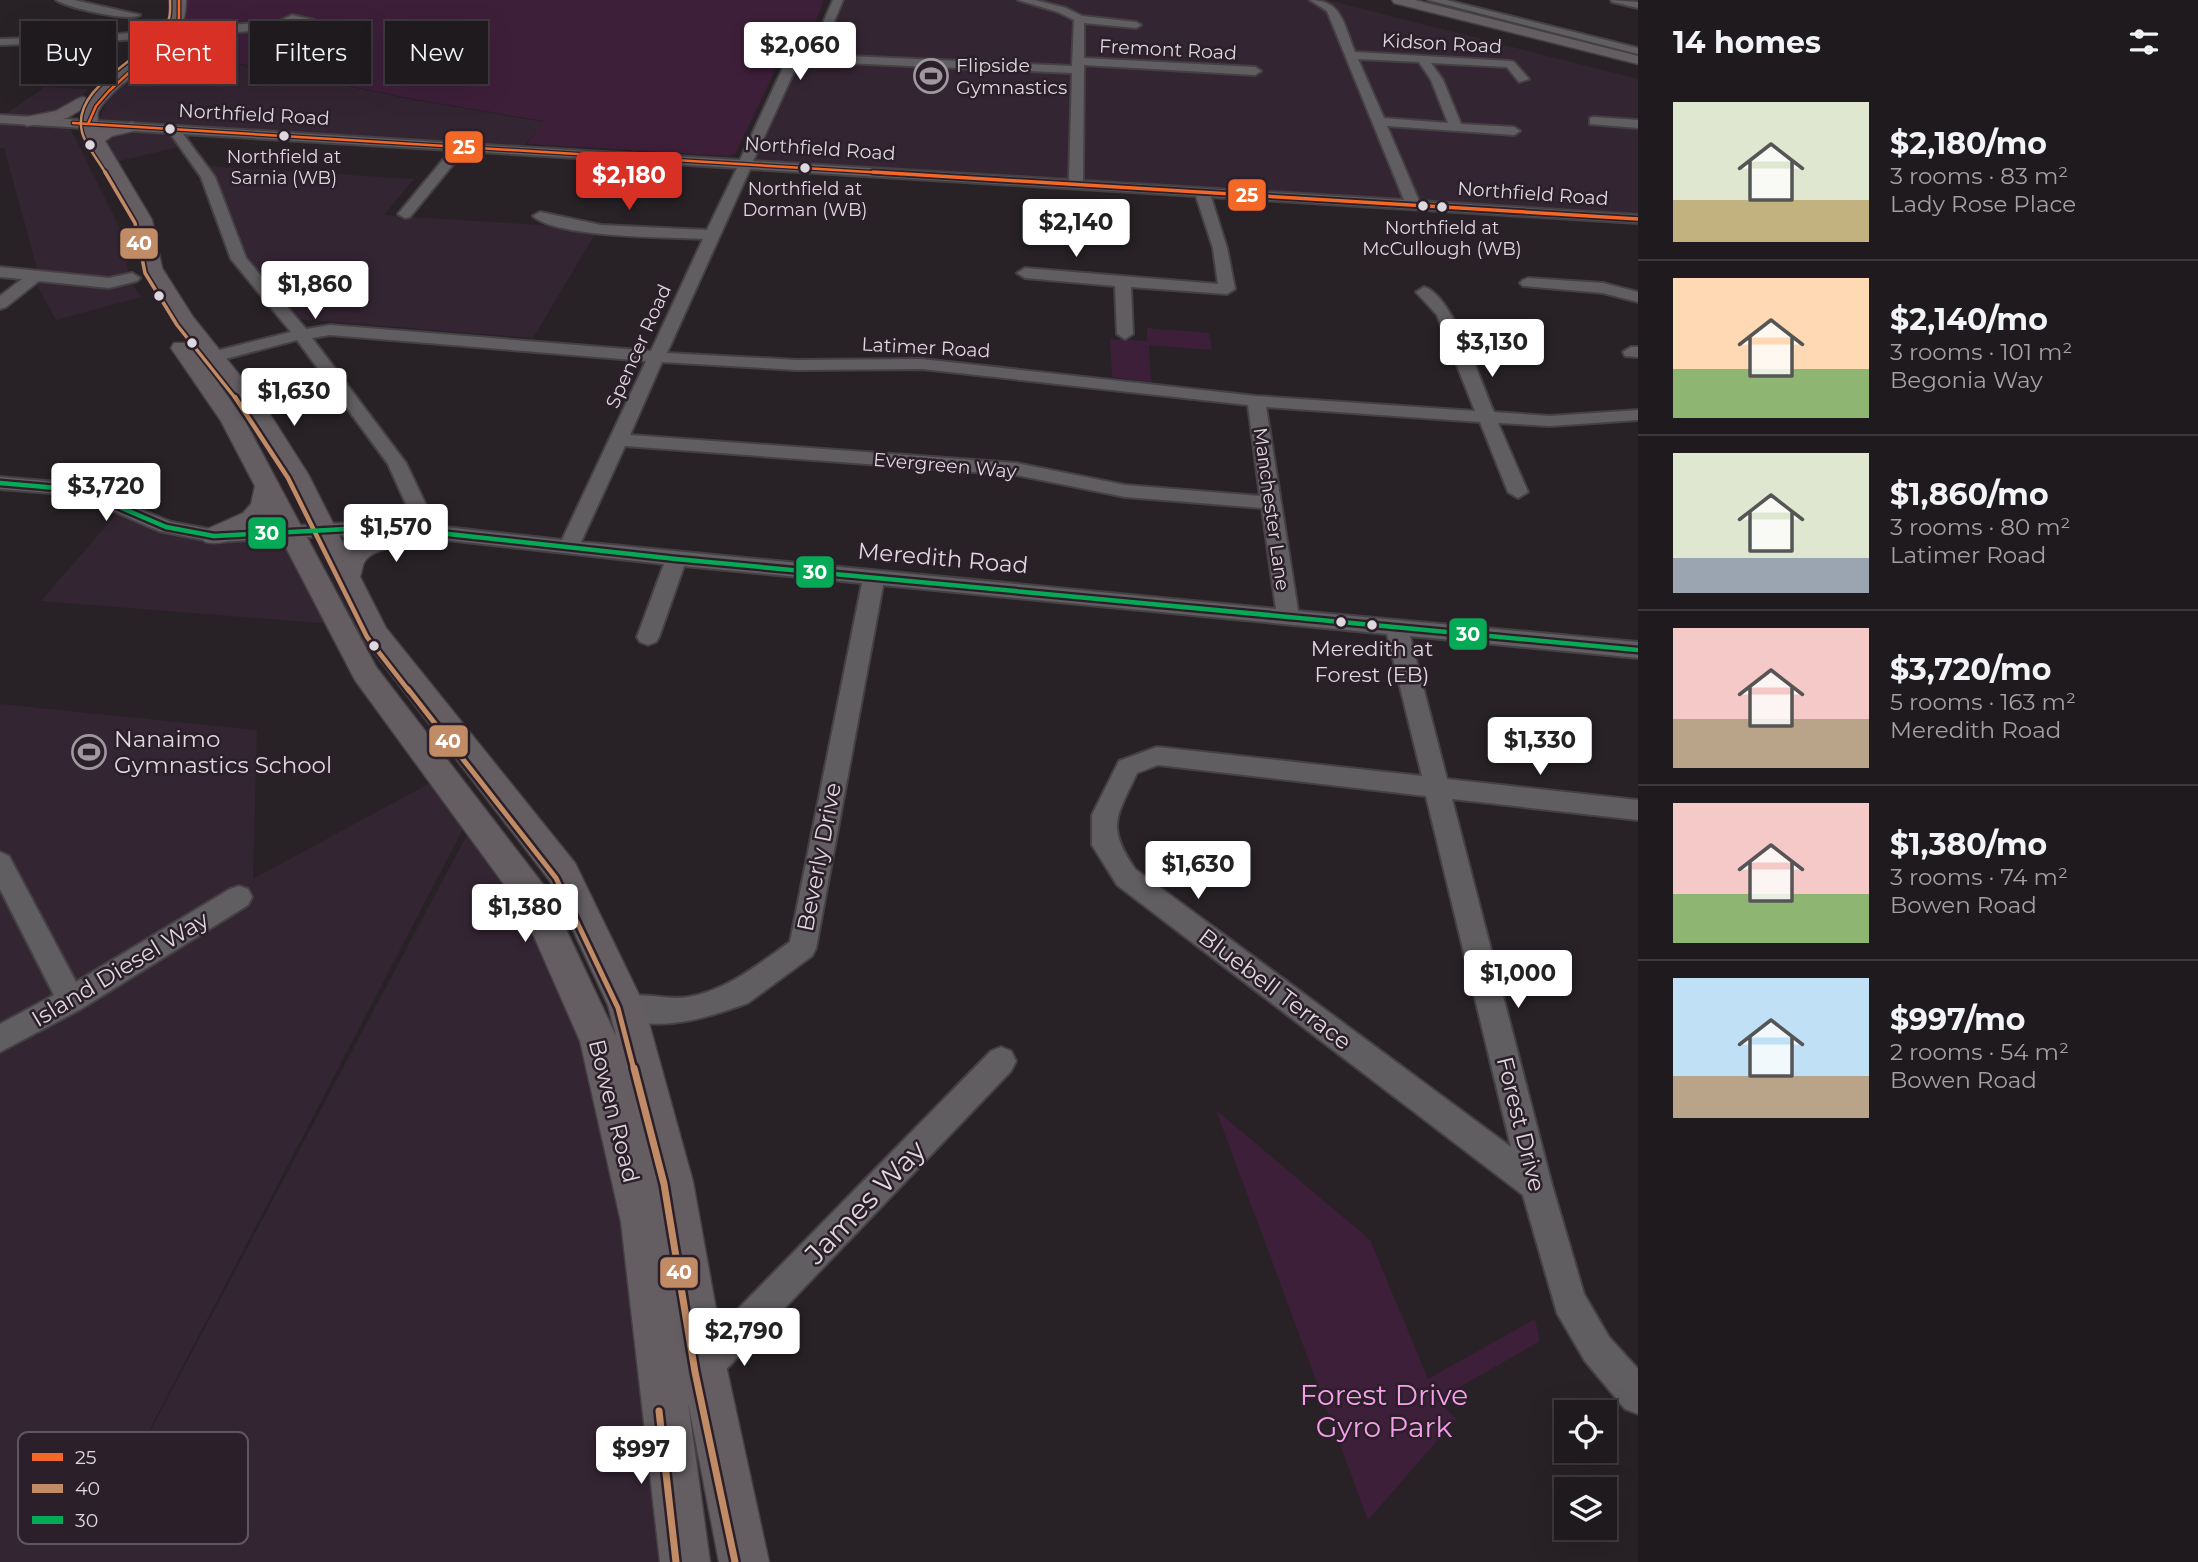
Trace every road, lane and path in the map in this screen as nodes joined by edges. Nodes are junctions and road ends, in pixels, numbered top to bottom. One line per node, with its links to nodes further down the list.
1 (61, 0): 11 (street)
2 (165, 0): 13 (main road)
3 (179, 0): 14 (main road)
4 (838, 0): 20 (street)
5 (1023, 0): 12 (street)
6 (1315, 0): 19 (street)
7 (1399, 0): 22 (main road)
8 (1433, 0): 18 (street)
9 (1618, 0): 10 (street)
10 (1638, 5)
11 (135, 15)
12 (1079, 19): 15 (street); 24 (street)
13 (168, 21)
14 (176, 21)
15 (1136, 24)
16 (130, 36): 17 (street)
17 (0, 42)
18 (1638, 51)
19 (1353, 55): 21 (street, Kidson Road); 32 (street)
20 (794, 57): 24 (street, Fremont Road); 40 (street, Spencer Road)
21 (1423, 59): 27 (street, Kidson Road); 34 (street)
22 (1638, 60)
23 (130, 65): 28 (main road)
24 (1079, 66): 25 (street, Fremont Road); 41 (street)
25 (1255, 71)
26 (130, 72): 36 (main road)
27 (1523, 79)
28 (83, 102): 30 (main road); 36 (main road)
29 (0, 119): 30 (street)
30 (27, 121): 36 (street)
31 (1594, 121): 33 (street)
32 (1380, 122): 34 (street); 43 (street)
33 (1638, 124)
34 (1456, 126): 38 (street)
35 (132, 127): 36 (main road); 37 (street, Northfield Road)
36 (86, 129): 51 (main road, Bowen Road); 59 (main road, Bowen Road)
37 (173, 129): 39 (street, Northfield Road); 57 (street)
38 (1514, 131)
39 (461, 145): 40 (street, Northfield Road); 44 (street)
40 (745, 163): 41 (street, Northfield Road); 47 (street, Spencer Road)
41 (1076, 184): 42 (street, Northfield Road)
42 (1202, 192): 43 (street, Northfield Road); 52 (street)
43 (1413, 205): 46 (street, Northfield Road)
44 (405, 214)
45 (540, 216): 47 (street)
46 (1638, 219)
47 (711, 235): 60 (street, Spencer Road)
48 (0, 272): 50 (street)
49 (1025, 273): 52 (street)
50 (35, 276): 51 (street); 56 (street)
51 (132, 278): 66 (main road, Bowen Road)
52 (1123, 282): 58 (street)
53 (1528, 283): 55 (street)
54 (1424, 292): 63 (street)
55 (1638, 297)
56 (0, 304)
57 (301, 334): 59 (street, Latimer Road); 60 (street, Latimer Road); 70 (street)
58 (1125, 334)
59 (214, 357): 69 (main road, Bowen Road)
60 (657, 357): 61 (street, Latimer Road); 64 (street, Spencer Road)
61 (1256, 401): 63 (street, Latimer Road); 68 (street, Manchester Lane)
62 (1638, 415): 63 (street, Latimer Road)
63 (1488, 417): 67 (street)
64 (618, 440): 68 (street, Evergreen Way); 72 (street, Spencer Road)
65 (0, 483): 71 (street, Meredith Road)
66 (267, 483): 69 (main road, Bowen Road); 71 (main road)
67 (1518, 492)
68 (1271, 503): 76 (street, Manchester Lane)
69 (309, 532): 70 (street, Meredith Road); 71 (street, Meredith Road); 74 (main road, Bowen Road); 91 (main road, Bowen Road)
70 (429, 533): 72 (street, Meredith Road); 74 (main road)
71 (214, 536)
72 (569, 547): 73 (street, Meredith Road)
73 (676, 559): 75 (street, Meredith Road); 78 (street)
74 (347, 577): 85 (main road, Bowen Road)
75 (874, 578): 76 (street, Meredith Road); 85 (street, Beverly Drive)
76 (1287, 616): 77 (street, Meredith Road)
77 (1397, 628): 79 (street, Meredith Road); 80 (street, Forest Drive)
78 (648, 637)
79 (1638, 650)
80 (1437, 789): 81 (street, Bluebell Terrace); 88 (street, Forest Drive); 88 (street, Bluebell Terrace)
81 (1638, 810)
82 (0, 863): 84 (street)
83 (239, 897): 84 (street, Island Diesel Way)
84 (71, 1000): 86 (street, Island Diesel Way)
85 (627, 1008): 89 (main road, Bowen Road)
86 (0, 1039)
87 (1001, 1060): 89 (street, James Way)
88 (1536, 1185): 90 (street, Forest Drive)
89 (704, 1370): 91 (street, James Way); 93 (main road, Bowen Road)
90 (1638, 1396)
91 (666, 1400): 92 (main road, Bowen Road)
92 (685, 1562)
93 (744, 1562)

